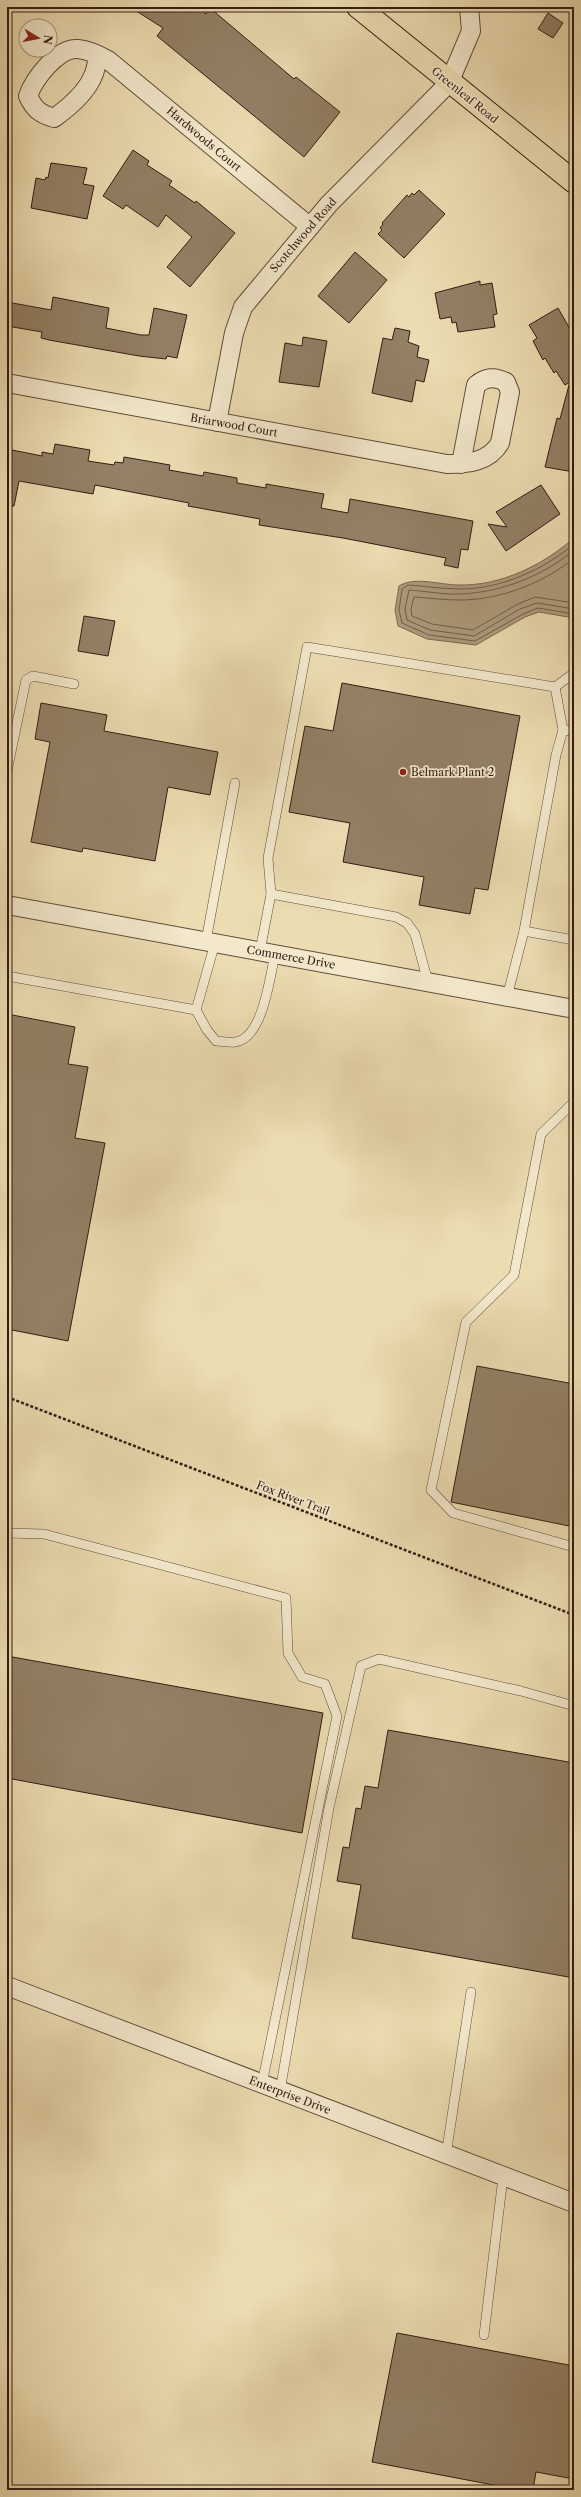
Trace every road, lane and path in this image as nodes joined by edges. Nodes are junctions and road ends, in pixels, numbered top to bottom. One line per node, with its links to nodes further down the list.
1 (358, 7): 4 (main road, Greenleaf Road)
2 (469, 7): 4 (street)
3 (98, 54): 6 (street, Hardwoods Court)
4 (449, 83): 5 (main road, Greenleaf Road); 6 (street, Scotchwood Road)
5 (574, 182)
6 (309, 226): 8 (street, Scotchwood Road)
7 (7, 383): 8 (street, Briarwood Court)
8 (217, 422): 9 (street, Briarwood Court)
9 (461, 464)
10 (574, 673): 12 (lane)
11 (74, 684): 15 (lane)
12 (555, 687): 13 (lane); 17 (lane)
13 (563, 730): 14 (lane); 19 (lane)
14 (574, 731)
15 (7, 771)
16 (235, 783): 21 (lane)
17 (271, 894): 22 (lane); 24 (lane)
18 (7, 905): 21 (street, Commerce Drive)
19 (524, 931): 20 (lane); 25 (lane)
20 (574, 940)
21 (211, 942): 22 (street, Commerce Drive); 27 (lane)
22 (268, 953): 24 (street, Commerce Drive); 27 (lane)
23 (7, 976): 27 (lane)
24 (428, 982): 25 (street, Commerce Drive)
25 (507, 997): 26 (street, Commerce Drive)
26 (574, 1009)
27 (196, 1010)
28 (574, 1102): 31 (lane)
29 (7, 1397): 32 (path, Fox River Trail)
30 (7, 1533): 36 (lane)
31 (574, 1547)
32 (574, 1615)
33 (574, 1706): 37 (lane)
34 (7, 1986): 36 (street, Enterprise Drive)
35 (471, 1992): 38 (lane)
36 (262, 2084): 37 (street, Enterprise Drive)
37 (280, 2091): 38 (street, Enterprise Drive)
38 (446, 2155): 39 (street, Enterprise Drive)
39 (503, 2177): 40 (street, Enterprise Drive); 41 (lane)
40 (574, 2203)
41 (484, 2335)

